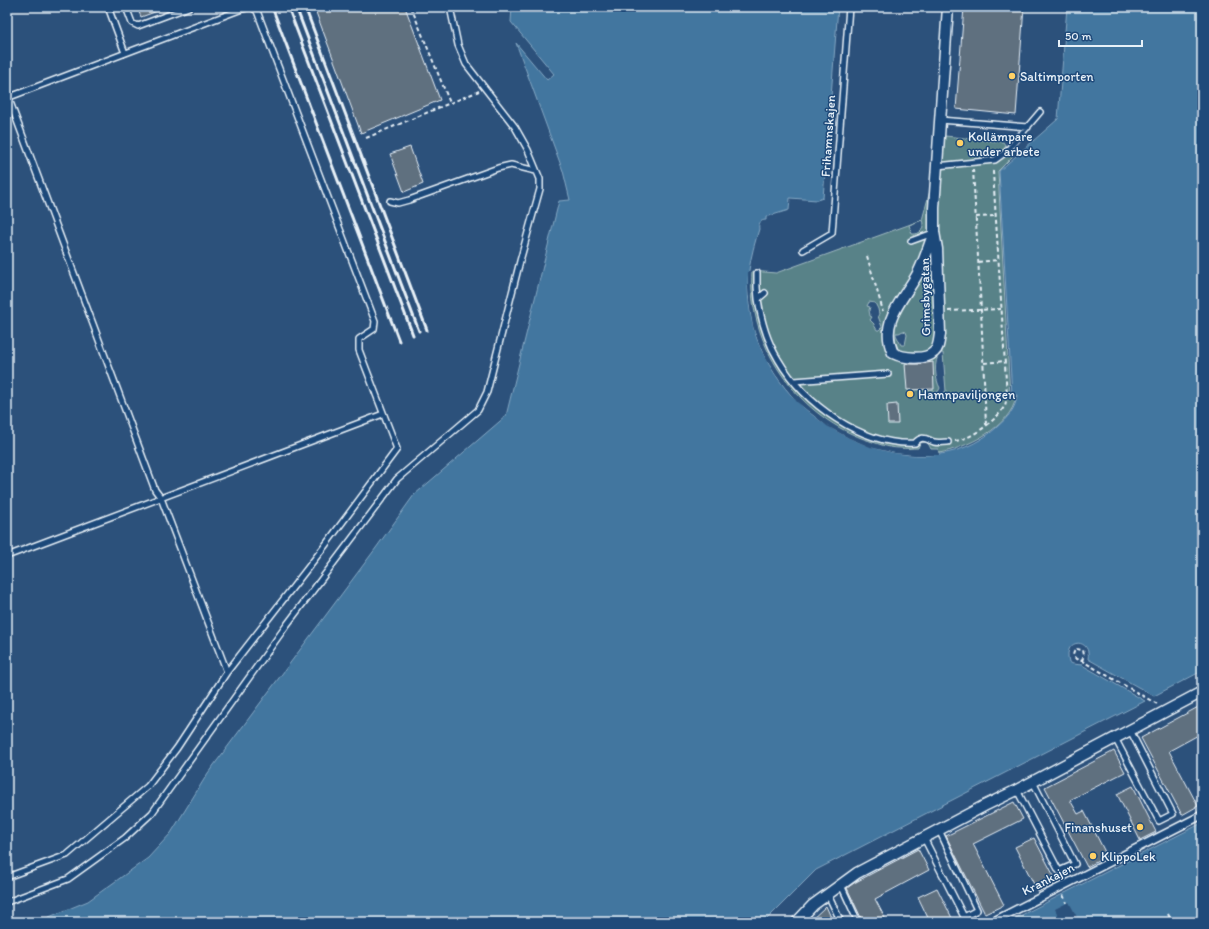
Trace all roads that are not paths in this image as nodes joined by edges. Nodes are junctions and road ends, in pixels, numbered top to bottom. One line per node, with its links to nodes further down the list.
1 (108, 7): 7 (lane)
2 (126, 7): 3 (lane)
3 (189, 7)
4 (450, 7): 13 (lane)
5 (849, 7): 17 (lane, Frihamnskajen)
6 (948, 7): 10 (street, Grimsbygatan)
7 (125, 53): 8 (lane); 23 (lane)
8 (7, 96): 25 (lane)
9 (1040, 112): 11 (lane)
10 (940, 120): 11 (lane); 12 (street, Grimsbygatan)
11 (1028, 127): 12 (lane)
12 (937, 166): 15 (street, Grimsbygatan)
13 (536, 171): 14 (lane); 39 (lane)
14 (390, 201)
15 (934, 232): 15 (street, Grimsbygatan); 16 (lane)
16 (911, 241)
17 (803, 250)
18 (757, 273): 20 (lane)
19 (765, 292): 20 (lane)
20 (758, 299): 22 (lane)
21 (888, 374): 22 (lane)
22 (794, 381): 24 (lane)
23 (383, 414): 25 (lane); 27 (lane)
24 (948, 442)
25 (161, 498): 26 (lane); 27 (lane)
26 (7, 556)
27 (227, 672): 36 (lane)
28 (1202, 692): 29 (street)
29 (1130, 730): 30 (street); 30 (lane)
30 (1115, 738): 31 (street)
31 (1032, 782): 32 (street); 32 (lane, Krankajen)
32 (1018, 790): 34 (street)
33 (1202, 815): 43 (street, Krankajen)
34 (939, 830): 35 (street); 35 (lane)
35 (924, 838): 37 (street)
36 (7, 877)
37 (840, 885): 38 (street); 42 (lane)
38 (828, 894): 40 (street); 41 (lane)
39 (7, 902)
40 (796, 922)
41 (841, 922)
42 (858, 922)
43 (992, 922)

